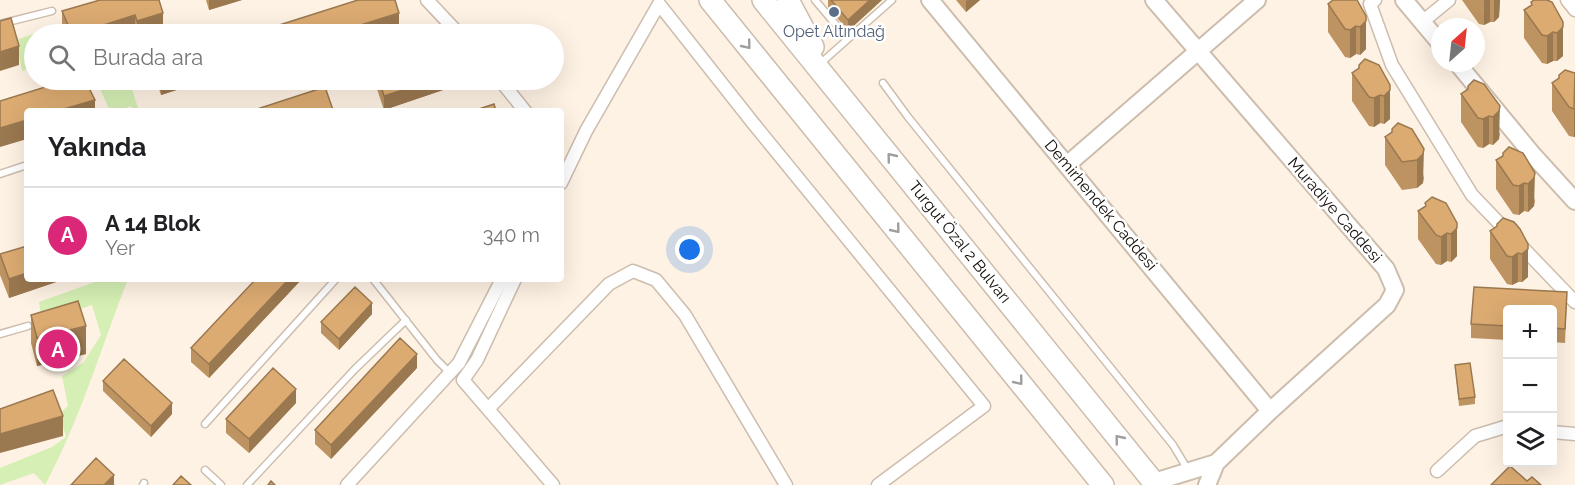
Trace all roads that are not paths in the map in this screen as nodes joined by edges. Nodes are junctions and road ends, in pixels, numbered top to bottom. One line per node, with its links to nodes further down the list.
1 (427, 0): 19 (street)
2 (700, 0): 14 (highway)
3 (763, 0): 26 (highway, Turgut Özal 2 Bulvarı)
4 (815, 0): 21 (lane)
5 (892, 0): 21 (lane)
6 (930, 0): 29 (street, Demirhendek Caddesi)
7 (1154, 0): 22 (street, Muradiye Caddesi)
8 (1257, 0): 22 (street)
9 (1375, 0): 38 (street)
10 (1404, 0): 17 (street)
11 (1449, 0): 17 (street)
12 (1567, 0): 15 (street)
13 (789, 1): 23 (highway)
14 (715, 5): 60 (highway, one-way to 60)
15 (1575, 10)
16 (52, 11): 18 (lane)
17 (1422, 22): 20 (street)
18 (0, 24)
19 (450, 24)
20 (1431, 32)
21 (848, 39): 23 (lane)
22 (1198, 51): 29 (street); 44 (street, Muradiye Caddesi)
23 (822, 62): 26 (highway)
24 (1465, 72): 33 (street)
25 (884, 83): 51 (lane)
26 (837, 89): 53 (highway, Turgut Özal 2 Bulvarı, one-way to 26)
27 (508, 90): 28 (street)
28 (523, 108)
29 (1068, 164): 44 (street, Demirhendek Caddesi)
30 (24, 166): 31 (lane)
31 (0, 174)
32 (564, 177): 59 (street)
33 (1574, 198)
34 (333, 282): 45 (lane)
35 (375, 282): 39 (lane)
36 (501, 282): 42 (street)
37 (514, 282): 43 (street)
38 (1575, 302)
39 (406, 320): 42 (lane); 55 (lane)
40 (28, 326): 41 (lane)
41 (0, 334)
42 (451, 373): 56 (street)
43 (488, 409): 57 (street); 58 (street)
44 (1270, 411): 49 (street, Muradiye Caddesi)
45 (205, 424)
46 (1503, 428): 52 (street)
47 (1557, 432): 48 (street)
48 (1575, 434)
49 (1216, 463): 51 (street); 61 (street)
50 (205, 470): 54 (lane)
51 (1188, 470): 53 (street)
52 (1437, 471)
53 (1155, 483)
54 (221, 485)
55 (247, 485)
56 (347, 485)
57 (553, 485)
58 (786, 485)
59 (878, 485)
60 (1103, 485)
61 (1207, 485)

